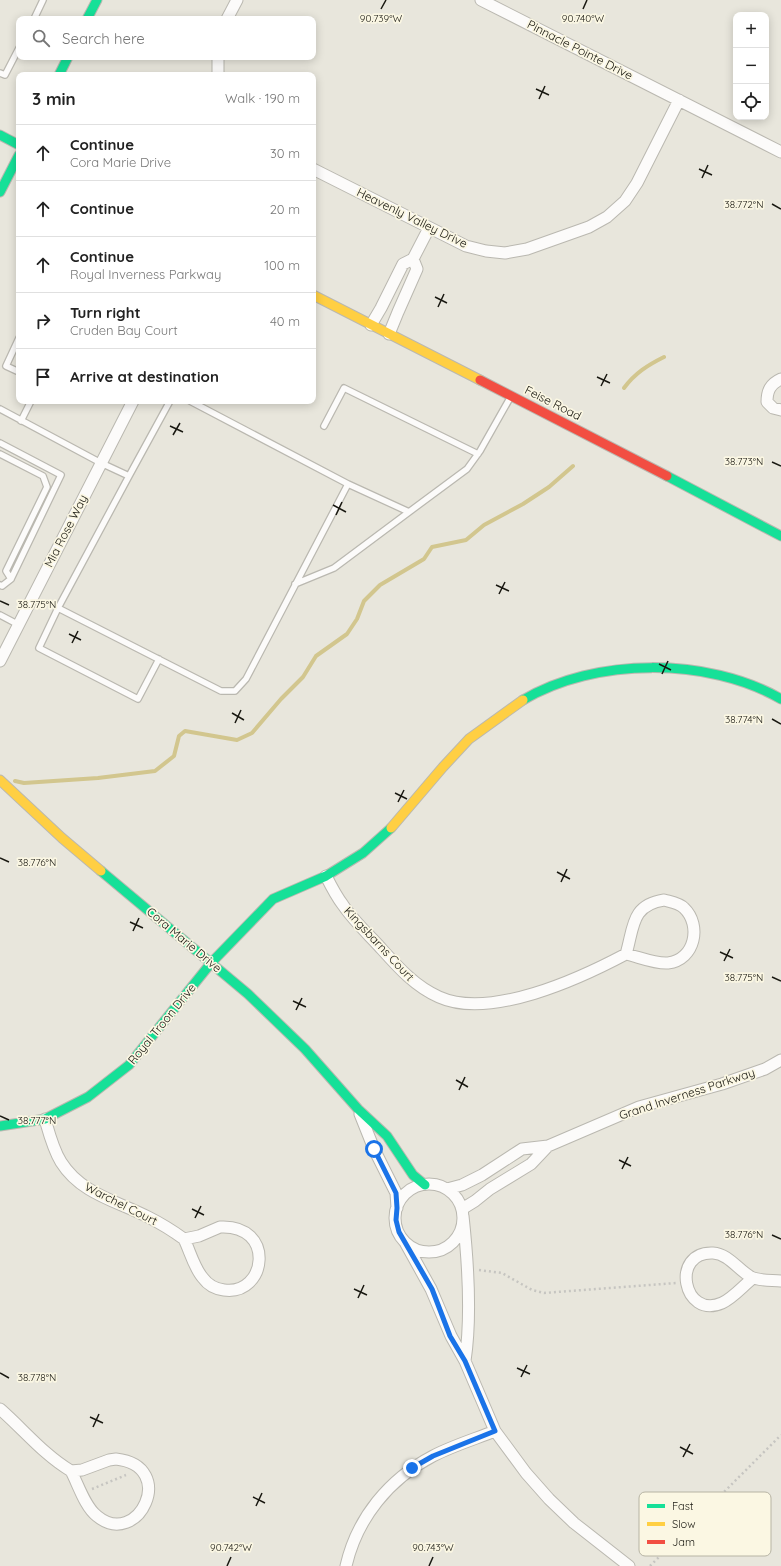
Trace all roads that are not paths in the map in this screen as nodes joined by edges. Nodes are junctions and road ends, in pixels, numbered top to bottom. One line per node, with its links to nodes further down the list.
1 (43, 0): 5 (lane)
2 (97, 0): 6 (street)
3 (237, 0): 7 (street)
4 (481, 0): 14 (street, Pinnacle Pointe Drive)
5 (35, 16)
6 (89, 16)
7 (229, 16)
8 (16, 54): 13 (lane)
9 (66, 60): 11 (street)
10 (218, 60): 12 (street)
11 (60, 72)
12 (218, 72)
13 (0, 73)
14 (679, 100): 17 (street, Pinnacle Pointe Drive); 21 (street, Heavenly Valley Drive)
15 (0, 136): 16 (street)
16 (16, 144)
17 (781, 152)
18 (16, 161): 20 (street)
19 (316, 171): 21 (street, Heavenly Valley Drive)
20 (0, 192)
21 (429, 228): 22 (street)
22 (413, 259): 24 (street); 25 (street)
23 (316, 297): 24 (street, Feise Road)
24 (371, 325): 25 (street, Feise Road)
25 (390, 334): 29 (street, Feise Road)
26 (16, 344): 27 (lane)
27 (16, 371)
28 (781, 379): 35 (street)
29 (512, 396): 40 (lane); 45 (street, Feise Road)
30 (29, 404): 36 (lane)
31 (131, 404): 41 (street, Mia Rose Way)
32 (168, 404): 42 (lane)
33 (196, 404): 43 (lane)
34 (0, 410): 36 (lane)
35 (781, 410)
36 (21, 420): 41 (lane)
37 (324, 426): 40 (lane)
38 (0, 443): 46 (lane)
39 (0, 454): 46 (lane)
40 (478, 454): 44 (lane)
41 (101, 463): 42 (lane); 51 (street, Mia Rose Way)
42 (129, 476): 49 (lane)
43 (348, 484): 44 (lane); 47 (lane)
44 (409, 512): 47 (lane)
45 (781, 536)
46 (12, 579): 48 (lane)
47 (296, 584): 52 (lane)
48 (0, 585)
49 (58, 608): 52 (lane); 52 (lane)
50 (0, 615): 51 (lane)
51 (19, 625): 53 (street, Mia Rose Way)
52 (159, 659)
53 (0, 661)
54 (781, 699): 56 (street, Royal Troon Drive)
55 (0, 780): 58 (street, Cora Marie Drive)
56 (326, 876): 57 (street, Kingsbarns Court); 58 (street, Royal Troon Drive)
57 (626, 954): 57 (street)
58 (211, 963): 60 (street, Cora Marie Drive); 61 (street, Royal Troon Drive)
59 (781, 1060): 63 (street, Grand Inverness Parkway)
60 (358, 1110): 64 (street, Cora Marie Drive); 66 (street, Cora Marie Drive)
61 (45, 1119): 62 (street, Royal Troon Drive); 68 (street, Warchel Court)
62 (0, 1126)
63 (548, 1146): 65 (street, Grand Inverness Parkway); 67 (street, Grand Inverness Parkway)
64 (425, 1185): 65 (street); 66 (street)
65 (446, 1189): 67 (street)
66 (397, 1208): 69 (street)
67 (463, 1213): 69 (street); 72 (street)
68 (184, 1239): 68 (street)
69 (405, 1242): 72 (street)
70 (753, 1278): 70 (street); 71 (street)
71 (781, 1280)
72 (465, 1361): 74 (street)
73 (0, 1409): 75 (street)
74 (495, 1431): 76 (street); 77 (street)
75 (71, 1471): 75 (street)
76 (346, 1566)
77 (629, 1566)

